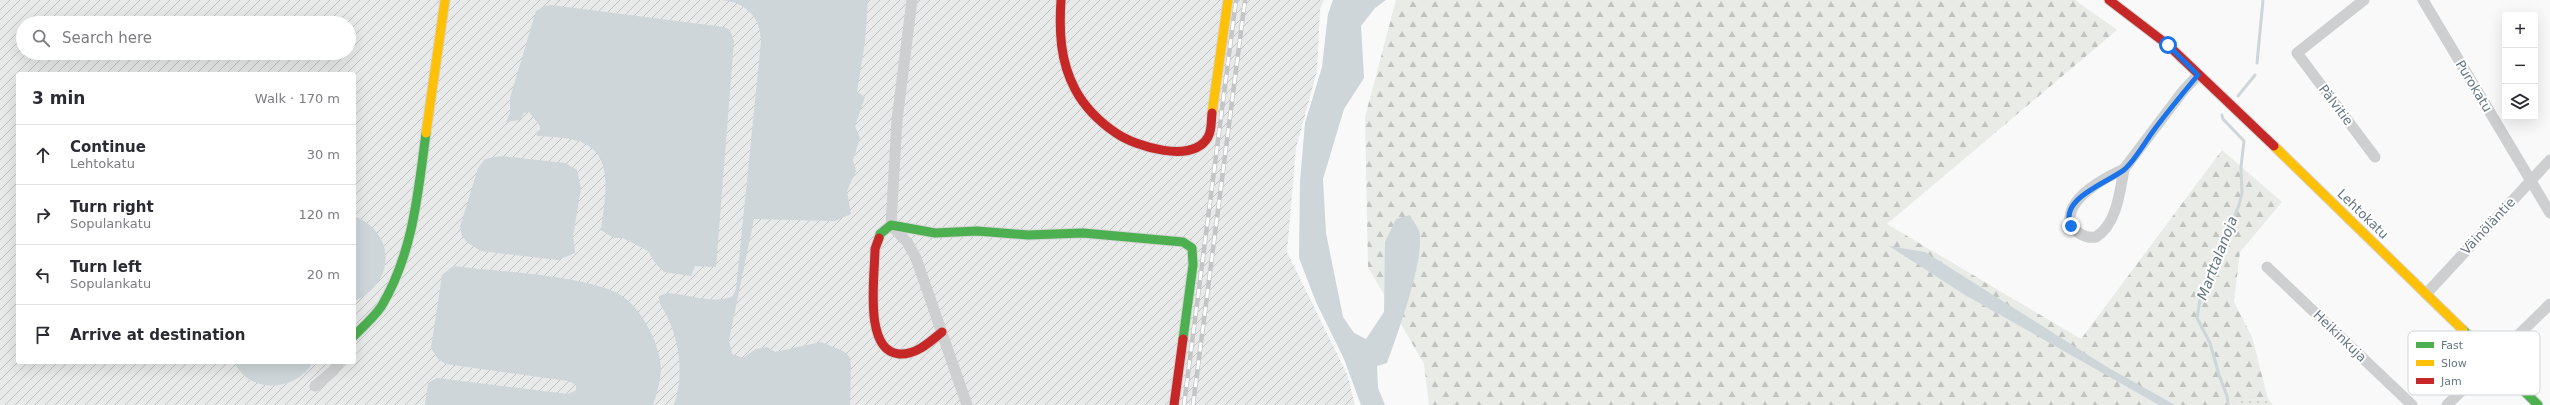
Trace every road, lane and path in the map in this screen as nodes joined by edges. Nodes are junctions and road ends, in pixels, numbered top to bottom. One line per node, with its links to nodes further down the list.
1 (445, 0): 21 (street)
2 (912, 0): 14 (street)
3 (1061, 0): 4 (street)
4 (1228, 0)
5 (2109, 0): 8 (street, Lehtokatu)
6 (2364, 0): 9 (street, Pälvitie)
7 (2423, 0): 12 (street, Purokatu)
8 (2198, 75): 11 (street); 16 (street, Lehtokatu)
9 (2375, 157)
10 (2550, 160): 12 (street, Väinöläntie)
11 (2124, 169): 11 (street)
12 (2530, 181): 13 (street, Purokatu); 16 (street, Väinöläntie)
13 (2550, 213)
14 (892, 225): 20 (street); 20 (street); 27 (street)
15 (2267, 267): 28 (street, Heikinkuja)
16 (2426, 294): 18 (street, Lehtokatu)
17 (2550, 304): 19 (street)
18 (2464, 331)
19 (2523, 331)
20 (942, 332): 26 (street)
21 (356, 334)
22 (337, 364): 23 (street)
23 (315, 386)
24 (2457, 395): 29 (street)
25 (2528, 395): 30 (street, Lehtokatu)
26 (967, 405)
27 (1174, 405)
28 (2412, 405)
29 (2447, 405)
30 (2538, 405)

